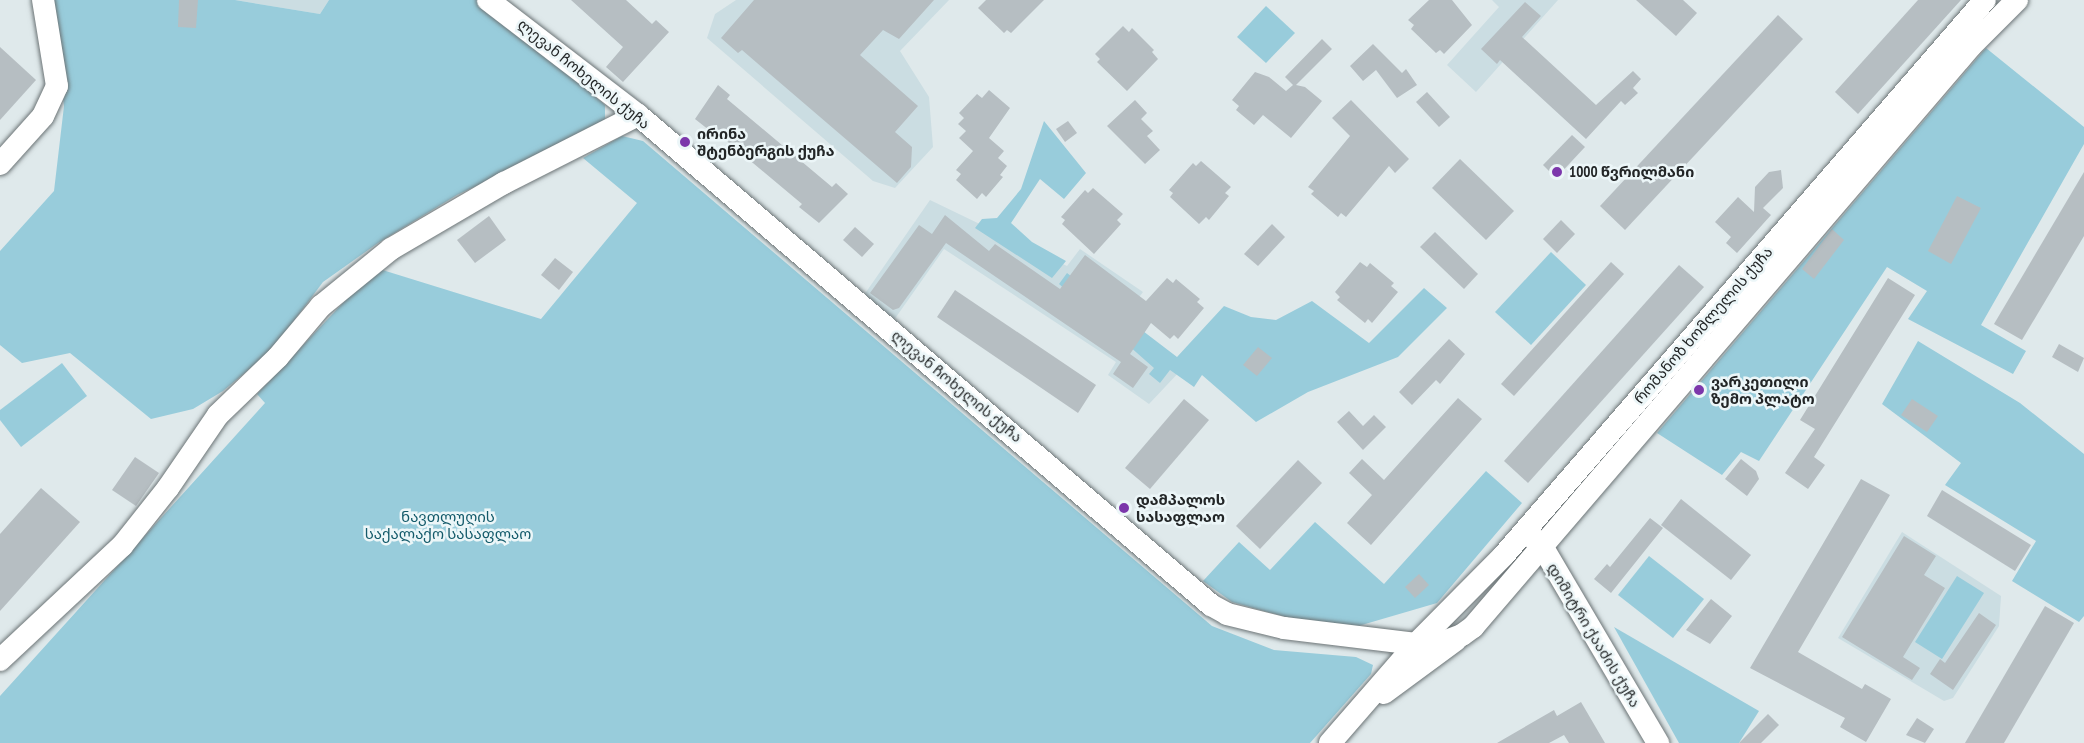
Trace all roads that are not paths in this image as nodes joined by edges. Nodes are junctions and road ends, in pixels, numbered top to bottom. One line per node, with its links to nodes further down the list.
1 (43, 0): 7 (street)
2 (488, 0): 5 (street, ლევან ჩოხელის ქუჩა)
3 (1985, 0): 8 (street, რომანოზ ხომლელის ქუჩა)
4 (2017, 0): 8 (street, რომანოზ ხომლელის ქუჩა)
5 (504, 8): 6 (street, ლევან ჩოხელის ქუჩა)
6 (638, 115): 10 (street, ლევან ჩოხელის ქუჩა); 11 (street)
7 (0, 164)
8 (1533, 539): 9 (street, რომანოზ ხომლელის ქუჩა); 10 (street, რომანოზ ხომლელის ქუჩა); 15 (street, დიმიტრი ქააძის ქუჩა)
9 (1462, 635): 10 (street); 12 (street, რომანოზ ხომლელის ქუჩა)
10 (1416, 644): 12 (street); 13 (street, რომანოზ ხომლელის ქუჩა)
11 (0, 660)
12 (1409, 677): 13 (street, რომანოზ ხომლელის ქუჩა)
13 (1365, 705): 14 (street, რომანოზ ხომლელის ქუჩა)
14 (1330, 743)
15 (1658, 743)

